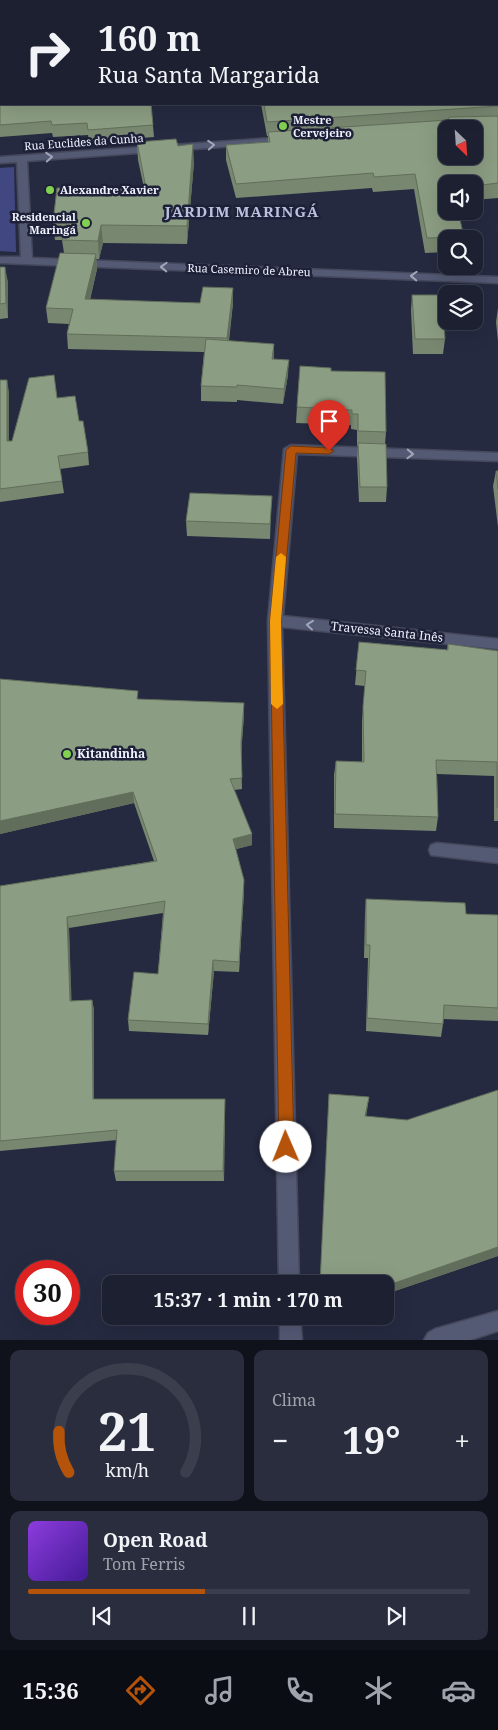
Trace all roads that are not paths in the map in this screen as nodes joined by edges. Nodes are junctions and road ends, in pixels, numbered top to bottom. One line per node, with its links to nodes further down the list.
1 (300, 139): 2 (street, Rua Euclides da Cunha, one-way to 1)
2 (22, 159): 3 (street, Rua Euclides da Cunha); 5 (street)
3 (0, 160)
4 (0, 260): 5 (street, Rua Casemiro de Abreu)
5 (27, 262): 6 (street, Rua Casemiro de Abreu, one-way to 5)
6 (498, 280)
7 (498, 456): 8 (street, one-way to 7)
8 (275, 621): 9 (street, Travessa Santa Inês, one-way to 8); 12 (street)
9 (498, 644)
10 (437, 850): 11 (street)
11 (498, 856)
12 (289, 1275)
13 (498, 1320): 16 (street)
14 (290, 1325): 15 (street)
15 (290, 1340)
16 (435, 1340)

